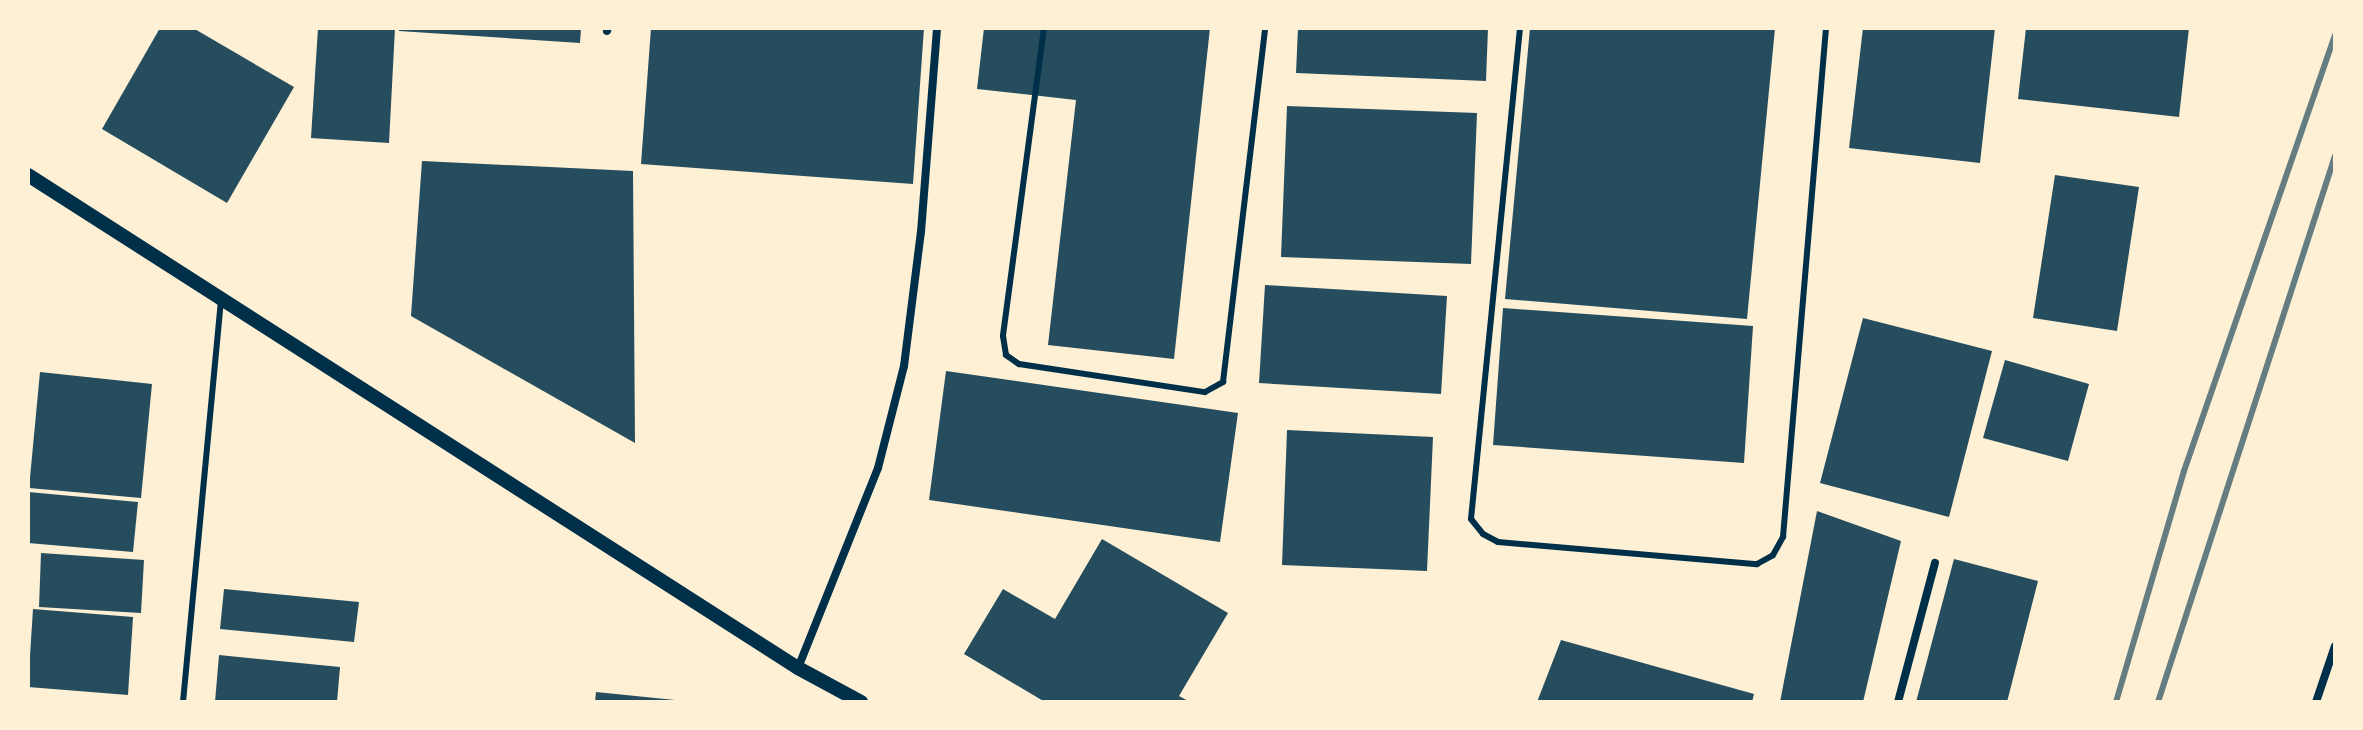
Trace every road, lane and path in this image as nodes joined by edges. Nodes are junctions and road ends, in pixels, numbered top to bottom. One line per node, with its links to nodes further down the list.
1 (937, 28): 10 (street)
2 (1044, 28): 3 (lane)
3 (1265, 28)
4 (1520, 28): 5 (lane)
5 (1826, 28)
6 (28, 175): 7 (street)
7 (221, 296): 10 (street); 11 (lane)
8 (1935, 563): 13 (street)
9 (2335, 646): 14 (street)
10 (798, 668): 12 (street)
11 (183, 702)
12 (861, 702)
13 (1898, 702)
14 (2316, 702)

